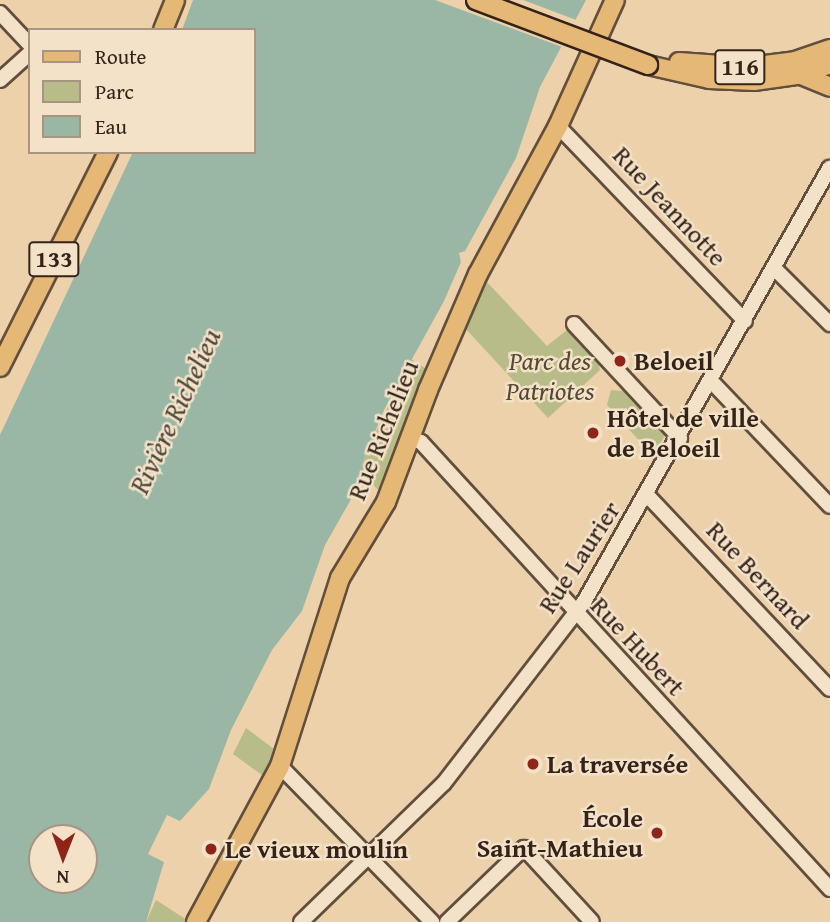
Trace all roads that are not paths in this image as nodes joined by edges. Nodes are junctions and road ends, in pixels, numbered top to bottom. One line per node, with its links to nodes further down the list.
1 (175, 0): 6 (main road)
2 (476, 0): 10 (main road, 116, bridge)
3 (505, 0): 10 (main road, 116)
4 (615, 0): 14 (main road, Rue Richelieu)
5 (0, 13): 7 (street)
6 (164, 28)
7 (28, 43)
8 (828, 53): 10 (main road, 116); 11 (main road, 116)
9 (28, 55): 12 (street)
10 (648, 59): 11 (main road, 116)
11 (797, 75): 13 (main road)
12 (0, 80)
13 (830, 86)
14 (558, 126): 18 (street, Rue Jeannotte); 23 (main road, Rue Richelieu)
15 (107, 154): 21 (main road, 133)
16 (830, 168): 17 (street, Rue Laurier)
17 (775, 269): 18 (street, Rue Laurier); 20 (street)
18 (745, 321): 22 (street, Rue Laurier)
19 (574, 324): 24 (street)
20 (830, 324)
21 (0, 366)
22 (712, 382): 24 (street, Rue Laurier); 26 (street)
23 (411, 438): 27 (street, Rue Hubert); 29 (main road, Rue Richelieu)
24 (680, 438): 25 (street, Rue Laurier)
25 (648, 496): 27 (street, Rue Laurier); 28 (street, Rue Bernard)
26 (830, 506)
27 (575, 614): 30 (street, Rue Laurier); 31 (street, Rue Hubert)
28 (830, 689)
29 (280, 766): 30 (street); 32 (main road, Rue Richelieu)
30 (370, 855): 33 (street, Rue Laurier); 34 (street)
31 (830, 889)
32 (199, 921)
33 (301, 922)
34 (432, 922)
35 (447, 922): 36 (street)
36 (592, 922)

